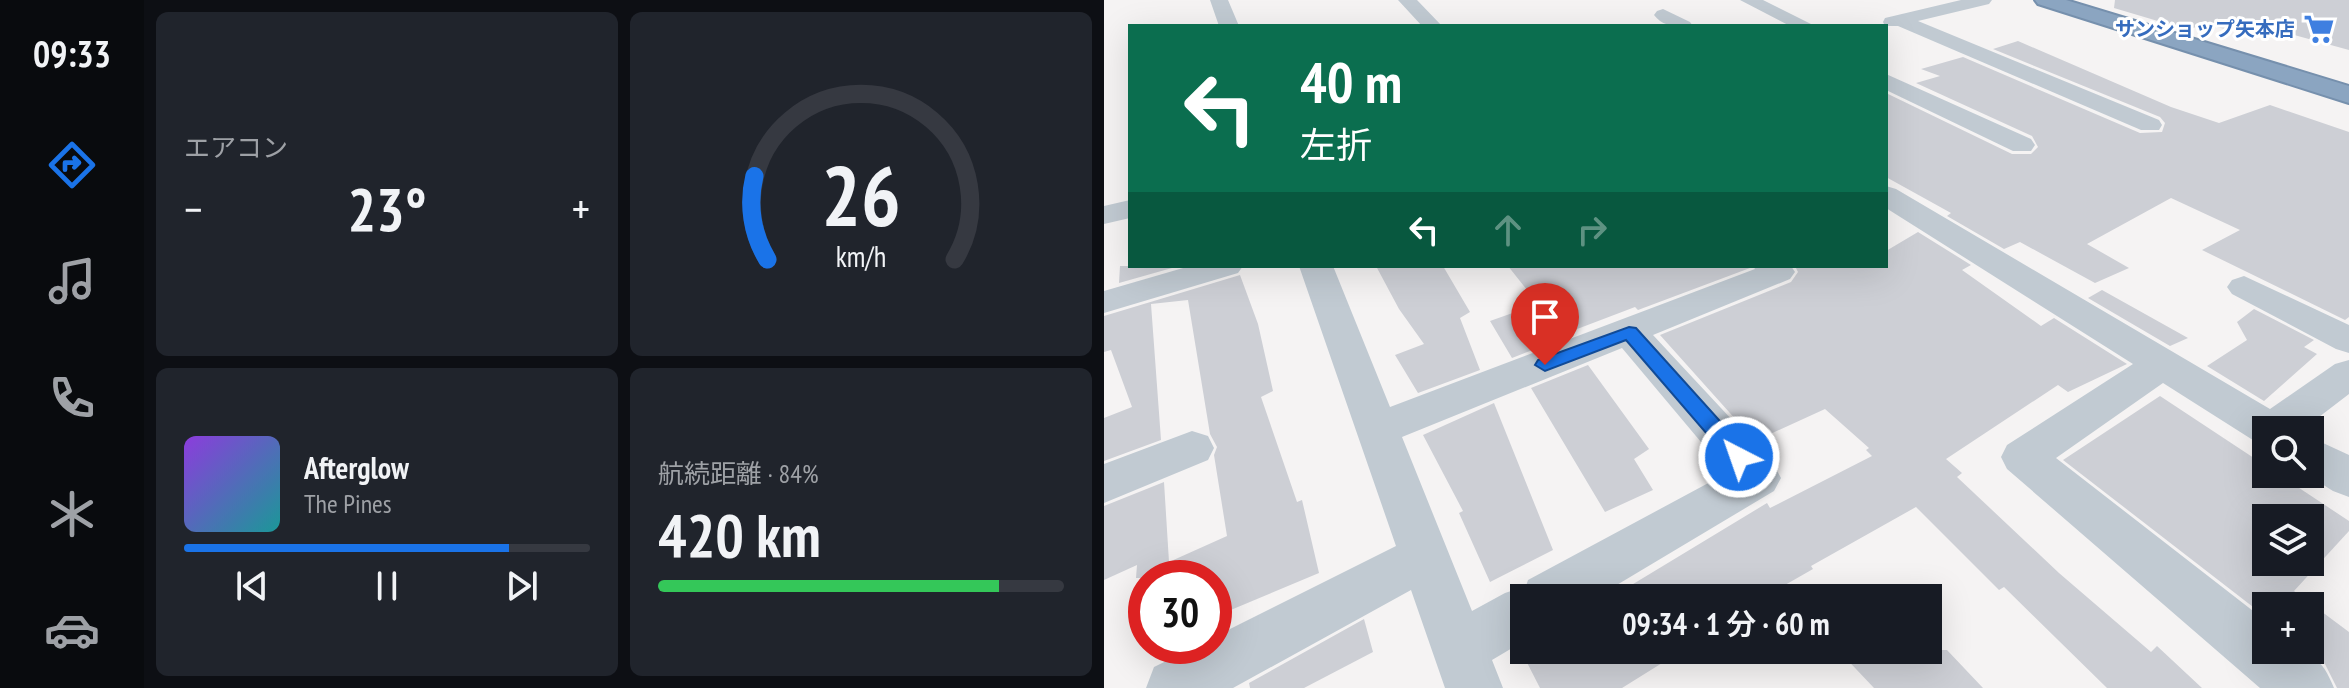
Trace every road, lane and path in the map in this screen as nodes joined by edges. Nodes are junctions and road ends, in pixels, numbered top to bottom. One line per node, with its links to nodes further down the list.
1 (1219, 0): 8 (street)
2 (1407, 0): 9 (street)
3 (1749, 0): 11 (street)
4 (1983, 0): 7 (street)
5 (2045, 0): 13 (highway)
6 (1663, 15): 10 (street)
7 (1888, 23): 16 (street)
8 (1228, 24)
9 (1430, 24)
10 (1679, 24)
11 (1801, 24)
12 (1888, 82): 14 (street)
13 (2349, 95)
14 (1927, 101): 15 (street); 17 (street)
15 (1900, 108)
16 (2150, 125)
17 (2022, 145)
18 (1888, 196): 28 (street)
19 (1128, 209): 20 (street)
20 (1104, 215)
21 (1219, 268): 25 (street)
22 (1317, 268): 32 (street)
23 (1773, 268): 26 (street)
24 (2244, 287): 27 (street)
25 (1104, 302)
26 (1629, 332): 32 (street); 38 (street)
27 (2349, 340)
28 (2162, 364): 31 (street); 42 (street)
29 (2349, 374): 30 (street)
30 (2290, 416)
31 (2252, 418)
32 (1375, 430): 37 (street)
33 (1192, 448): 36 (street)
34 (2324, 463): 35 (street)
35 (2349, 478)
36 (1104, 484)
37 (1423, 557): 40 (street); 41 (street)
38 (1572, 584)
39 (1510, 625): 40 (street)
40 (1467, 668)
41 (1175, 688)
42 (2305, 688)

